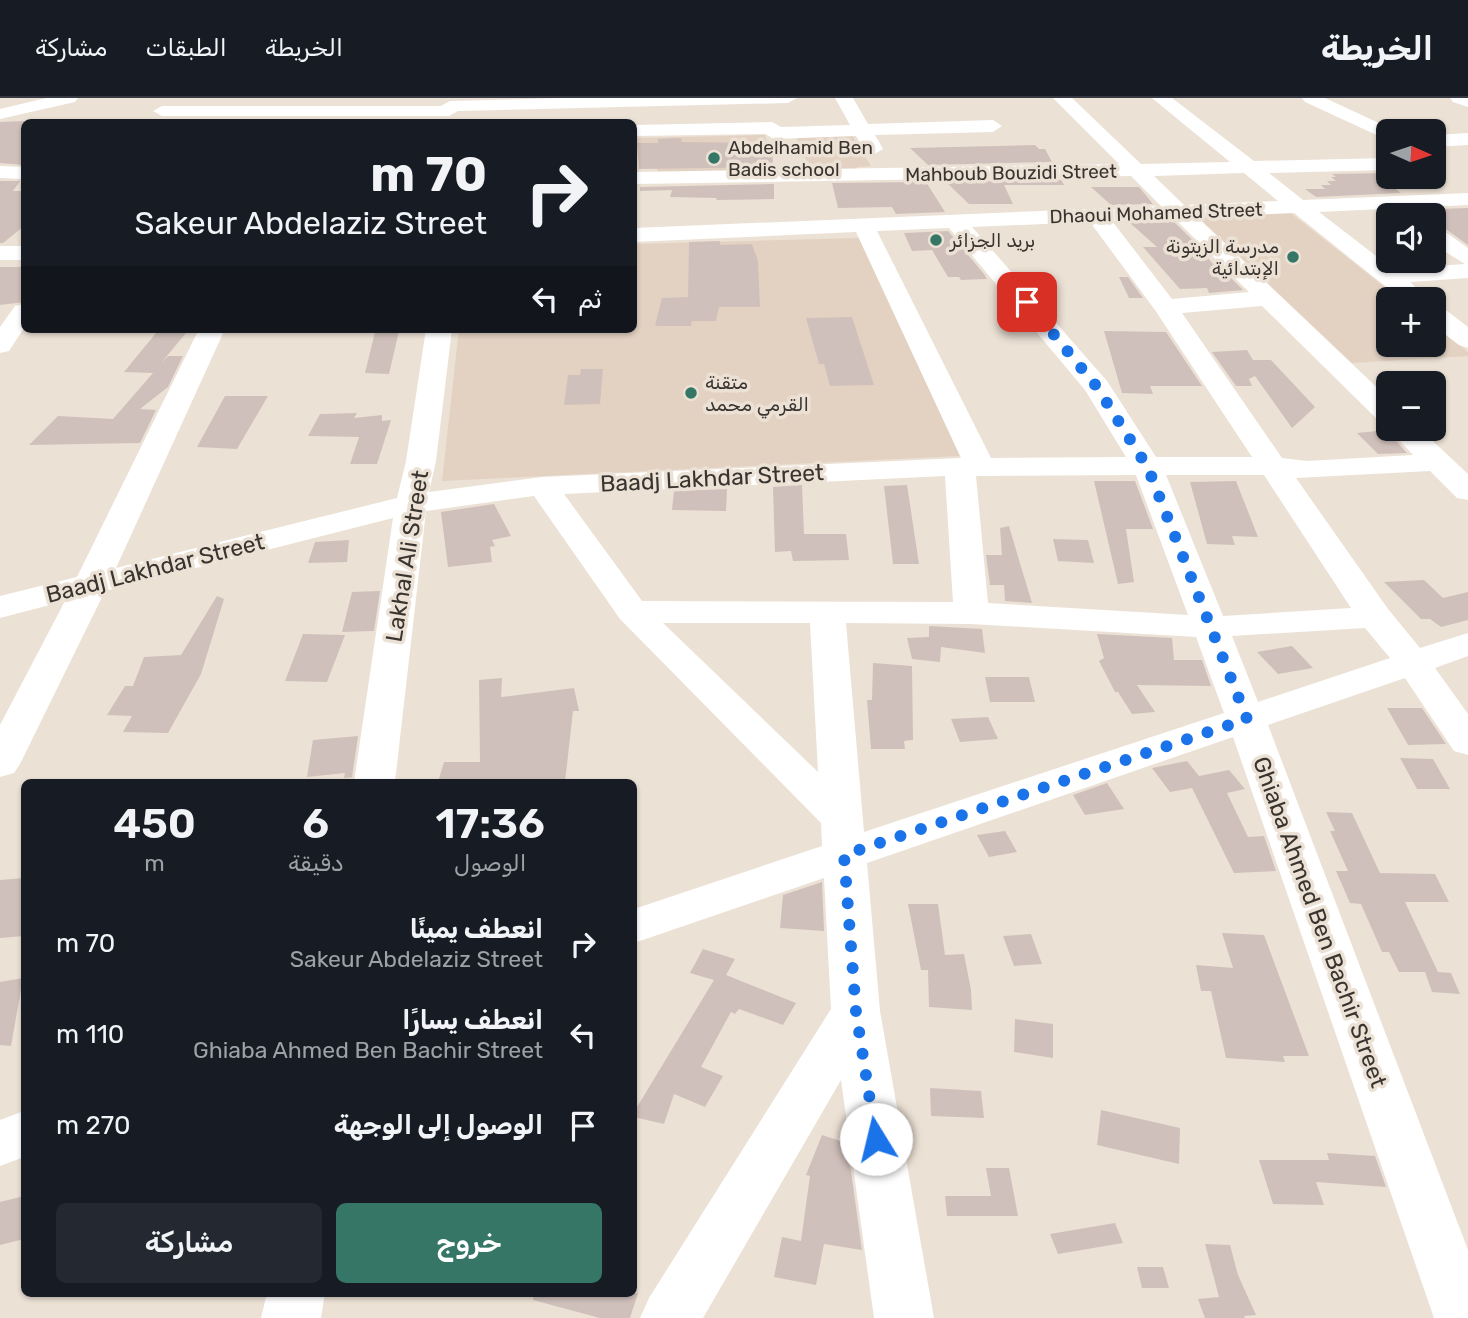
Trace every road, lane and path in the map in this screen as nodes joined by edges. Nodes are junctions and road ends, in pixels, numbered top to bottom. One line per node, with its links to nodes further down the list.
1 (69, 98): 15 (street)
2 (762, 98): 3 (street); 9 (street); 20 (street)
3 (788, 98)
4 (844, 98): 21 (street)
5 (1062, 98): 26 (street)
6 (1161, 98): 25 (street)
7 (1311, 98): 18 (street)
8 (1459, 98): 10 (street)
9 (592, 100): 12 (street); 16 (street)
10 (1468, 102)
11 (977, 107): 17 (street)
12 (450, 109): 14 (street)
13 (163, 111): 14 (street)
14 (304, 111)
15 (0, 114)
16 (594, 119)
17 (993, 126): 21 (street); 29 (street)
18 (1376, 128)
19 (637, 131): 20 (street)
20 (773, 131): 21 (street); 31 (street)
21 (862, 131): 30 (street)
22 (1468, 139): 23 (street)
23 (1446, 140)
24 (1376, 163): 25 (street, Mahboub Bouzidi Street)
25 (1247, 168): 26 (street, Mahboub Bouzidi Street); 37 (street)
26 (1135, 170): 29 (street, Mahboub Bouzidi Street); 38 (street)
27 (0, 172): 28 (street)
28 (21, 173)
29 (1033, 173): 30 (street, Mahboub Bouzidi Street)
30 (888, 176): 31 (street, Mahboub Bouzidi Street); 42 (street)
31 (795, 177): 32 (street, Mahboub Bouzidi Street); 44 (street)
32 (637, 178)
33 (1468, 200): 34 (street, Dhaoui Mohamed Street)
34 (1439, 201): 36 (street, Dhaoui Mohamed Street); 40 (street)
35 (1376, 203): 37 (street, Dhaoui Mohamed Street)
36 (1386, 203)
37 (1297, 206): 38 (street, Dhaoui Mohamed Street); 51 (street)
38 (1178, 212): 39 (street, Dhaoui Mohamed Street); 53 (street)
39 (1096, 215): 41 (street, Dhaoui Mohamed Street); 54 (street)
40 (1468, 219)
41 (955, 221): 42 (street, Dhaoui Mohamed Street); 66 (street, Ghiaba Ahmed Ben Bachir Street)
42 (915, 223): 43 (street, Dhaoui Mohamed Street)
43 (864, 226): 44 (street, Dhaoui Mohamed Street); 65 (street)
44 (823, 229): 45 (street, Dhaoui Mohamed Street)
45 (637, 235)
46 (1446, 243): 49 (street)
47 (0, 253): 48 (street)
48 (21, 253)
49 (1468, 258)
50 (1468, 271): 51 (street)
51 (1387, 277): 52 (street)
52 (1400, 287)
53 (1268, 298): 54 (street); 61 (street)
54 (1164, 307): 64 (street)
55 (21, 315): 60 (street)
56 (1446, 322): 59 (street)
57 (210, 333): 70 (street)
58 (438, 333): 69 (street, Lakhal Ali Street)
59 (1468, 340)
60 (0, 345)
61 (1376, 402)
62 (1416, 441): 63 (street)
63 (1438, 462): 64 (street, Baadj Lakhdar Street); 68 (street)
64 (1271, 466): 66 (street, Baadj Lakhdar Street); 75 (street)
65 (970, 467): 66 (street, Baadj Lakhdar Street); 67 (street, Baadj Lakhdar Street); 74 (street)
66 (1148, 468): 76 (street, Ghiaba Ahmed Ben Bachir Street)
67 (542, 486): 69 (street, Baadj Lakhdar Street); 73 (street)
68 (1468, 491)
69 (411, 504): 70 (street, Baadj Lakhdar Street); 82 (street, Lakhal Ali Street)
70 (91, 584): 71 (street, Baadj Lakhdar Street); 81 (street)
71 (0, 607)
72 (827, 611): 73 (street); 74 (street); 83 (street)
73 (632, 612): 83 (street)
74 (971, 613): 76 (street)
75 (1376, 617): 76 (street); 78 (street)
76 (1211, 627): 79 (street, Ghiaba Ahmed Ben Bachir Street)
77 (1468, 644): 78 (street)
78 (1413, 663): 79 (street); 80 (street)
79 (1247, 719): 83 (street); 92 (street, Ghiaba Ahmed Ben Bachir Street)
80 (1468, 742)
81 (0, 764)
82 (375, 779)
83 (832, 846): 84 (street); 85 (street)
84 (637, 925)
85 (856, 1012): 90 (street); 91 (street)
86 (21, 1135): 87 (street)
87 (0, 1143)
88 (295, 1297): 89 (street)
89 (291, 1318)
90 (670, 1318)
91 (904, 1318)
92 (1464, 1318)

